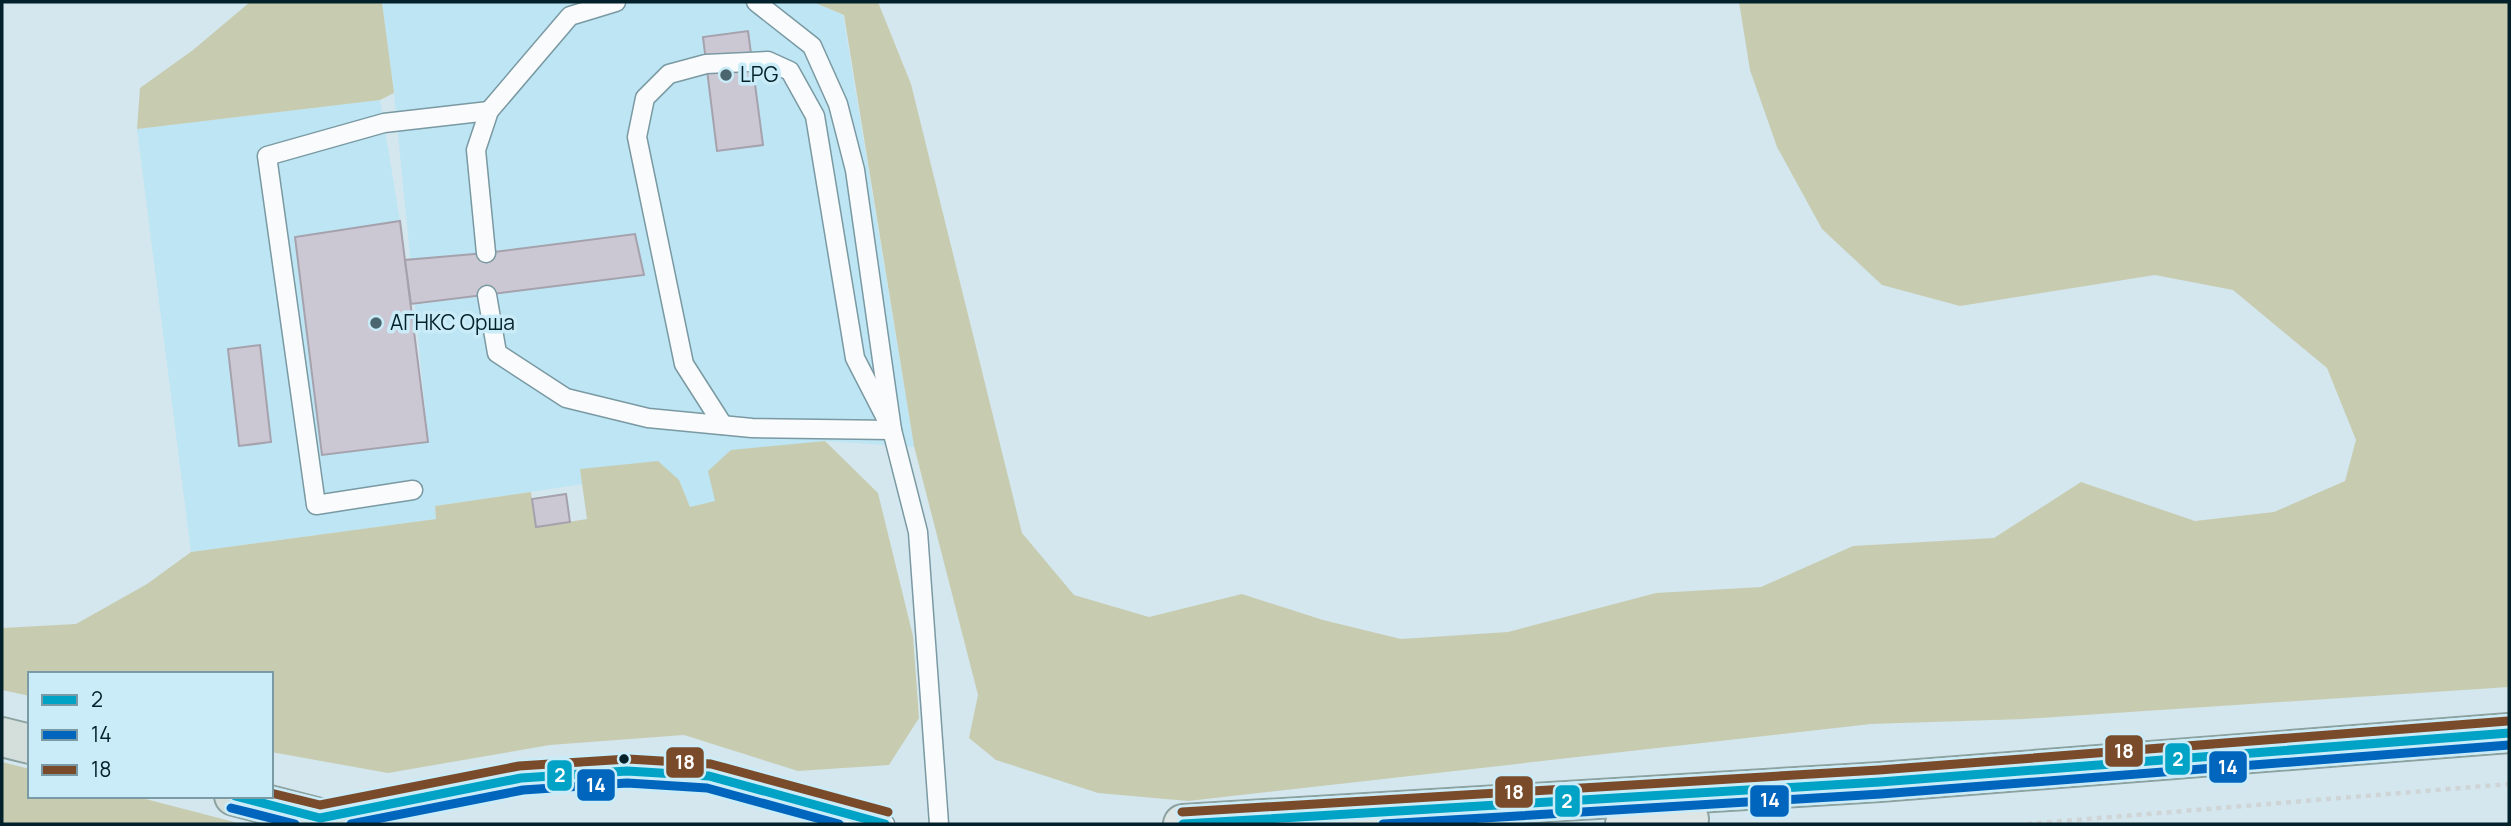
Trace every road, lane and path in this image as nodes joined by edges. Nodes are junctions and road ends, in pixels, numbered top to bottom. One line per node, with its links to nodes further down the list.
1 (616, 2): 3 (lane)
2 (756, 2): 7 (lane)
3 (489, 111): 4 (lane); 8 (lane)
4 (486, 253)
5 (487, 295): 6 (lane)
6 (723, 425): 7 (lane); 7 (lane)
7 (892, 430): 18 (lane)
8 (413, 490)
9 (2509, 733): 19 (main road)
10 (2, 737): 11 (highway)
11 (28, 744)
12 (2509, 757): 20 (main road)
13 (2509, 784): 21 (path)
14 (242, 798): 15 (highway)
15 (320, 818): 16 (highway); 17 (lane)
16 (369, 824)
17 (884, 824)
18 (939, 824)
19 (1183, 824)
20 (1625, 824)
21 (2027, 824)

